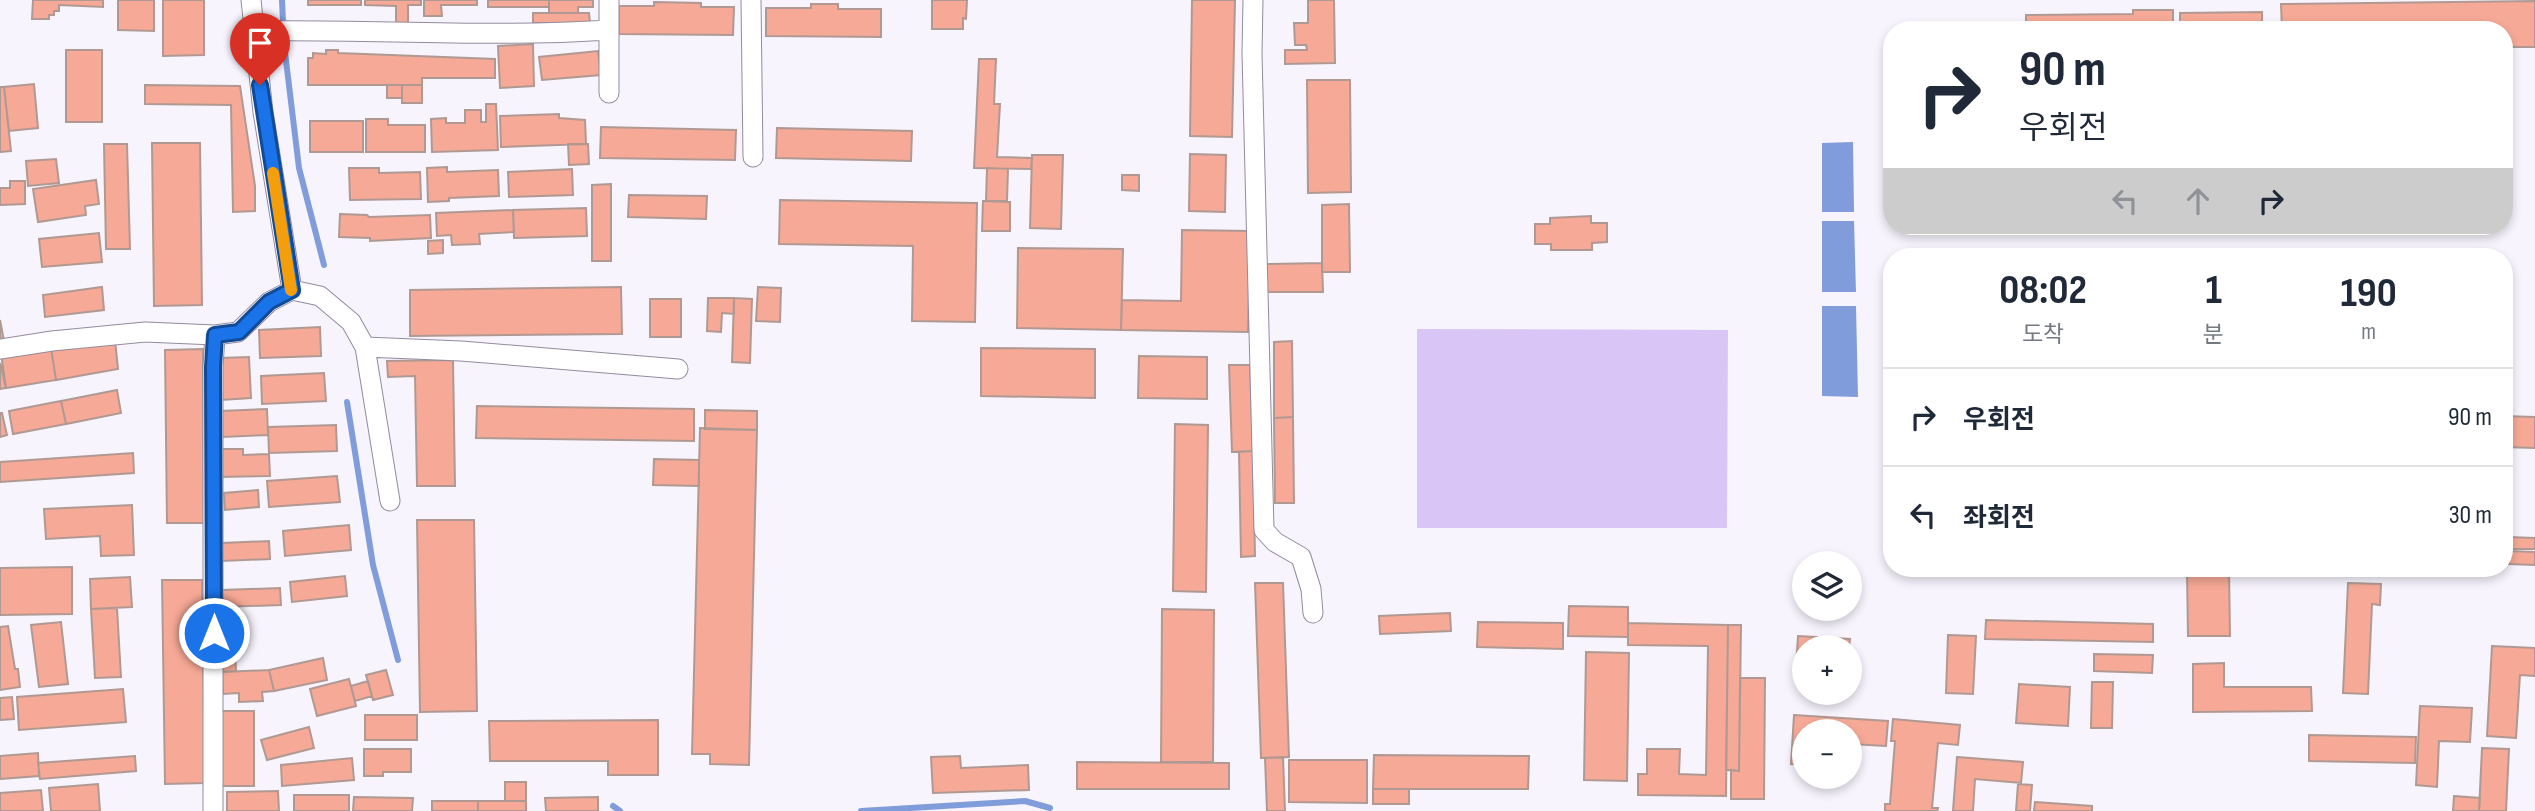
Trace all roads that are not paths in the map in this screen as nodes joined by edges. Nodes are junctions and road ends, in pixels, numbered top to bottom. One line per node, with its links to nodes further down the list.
1 (250, 0): 6 (street)
2 (609, 0): 5 (street)
3 (751, 0): 8 (street)
4 (1253, 0): 15 (street)
5 (609, 30): 6 (street); 7 (street)
6 (254, 31): 9 (street)
7 (609, 93)
8 (753, 157)
9 (292, 290): 10 (street); 11 (street)
10 (215, 335): 12 (street); 16 (street)
11 (365, 347): 13 (street); 14 (street)
12 (0, 349)
13 (678, 369)
14 (390, 501)
15 (1313, 613)
16 (213, 811)

